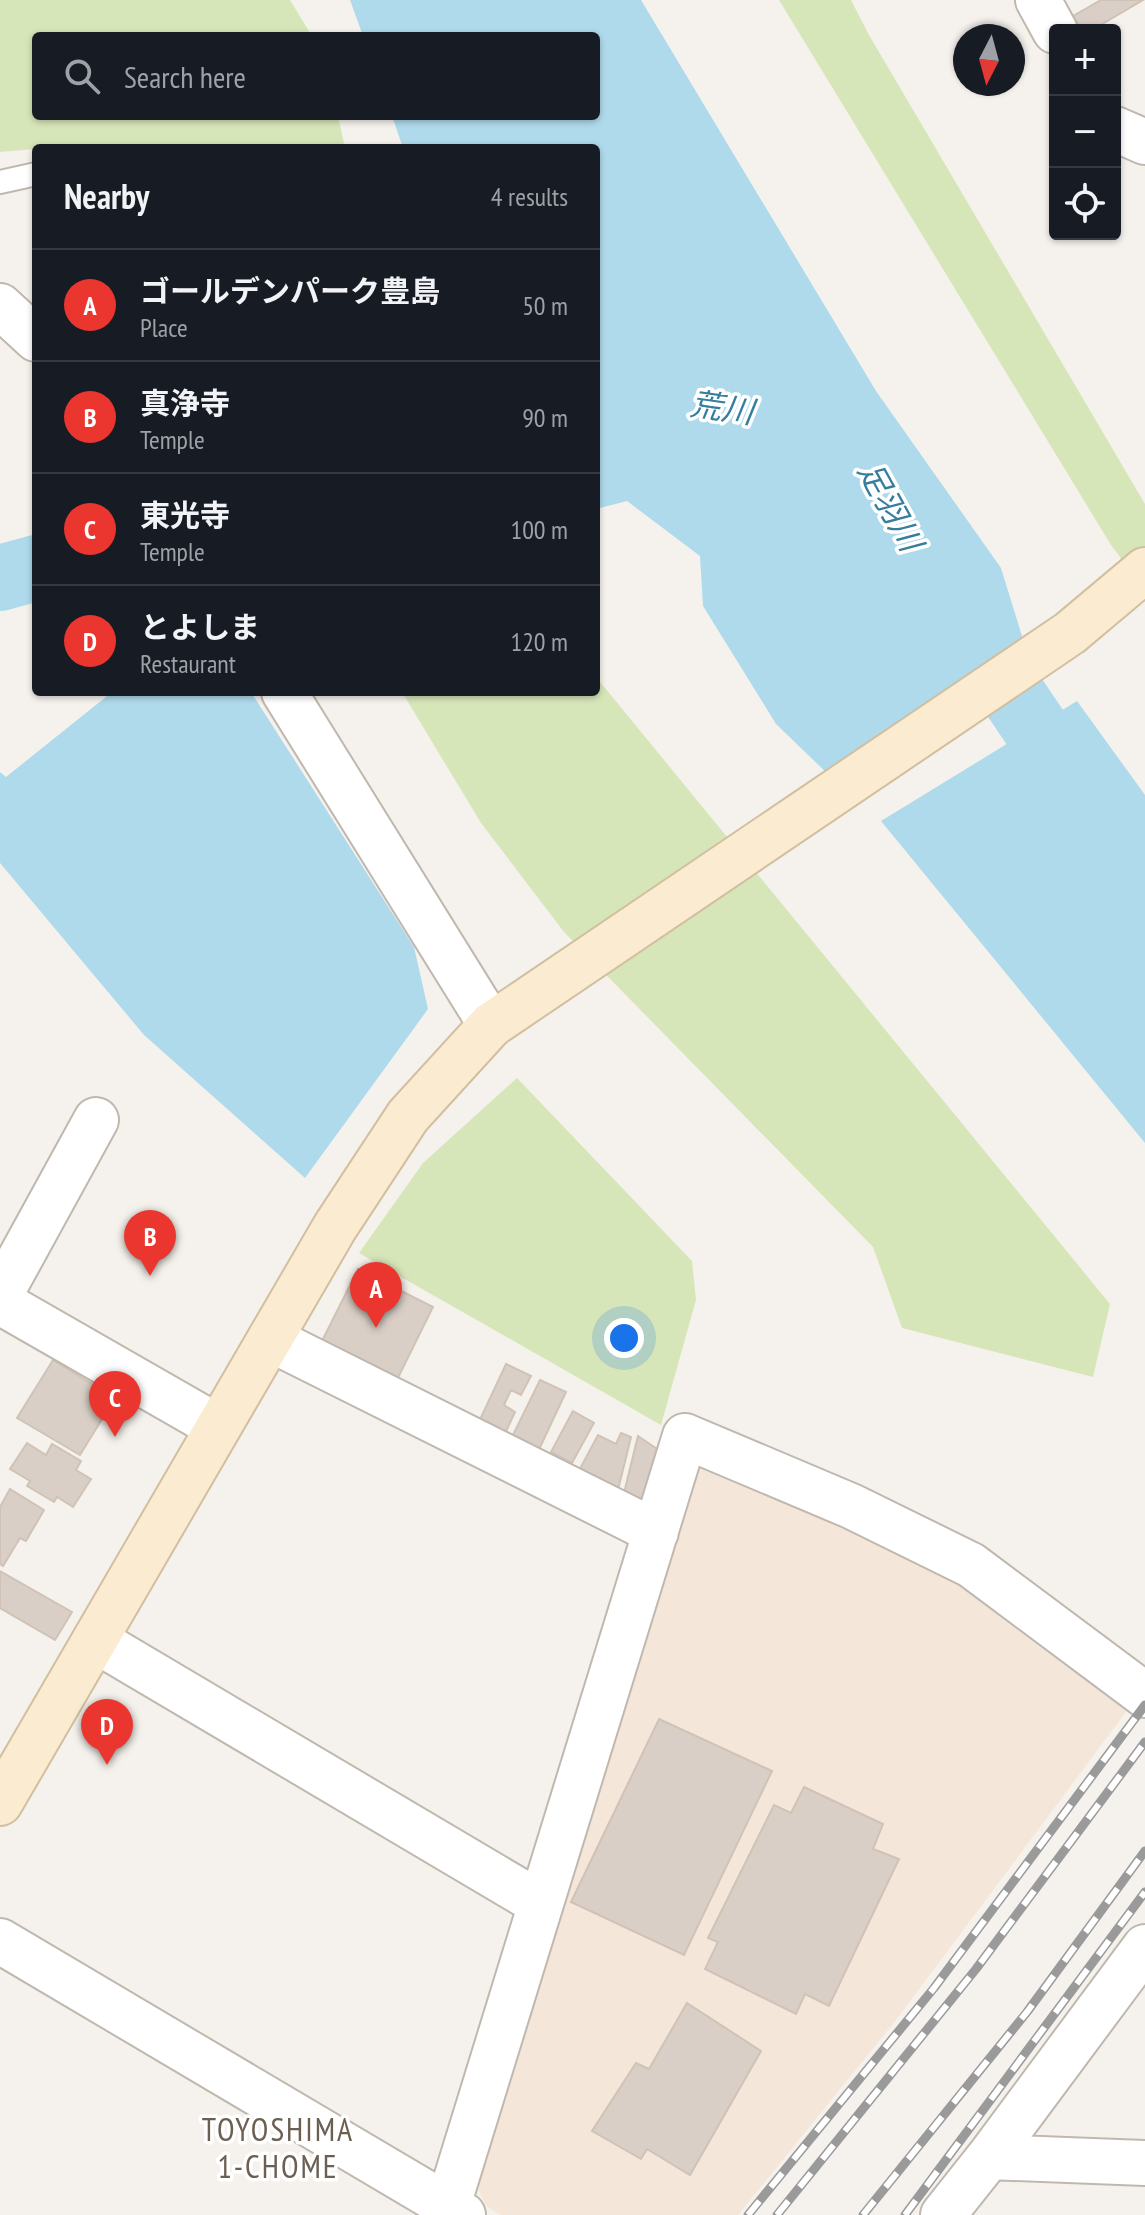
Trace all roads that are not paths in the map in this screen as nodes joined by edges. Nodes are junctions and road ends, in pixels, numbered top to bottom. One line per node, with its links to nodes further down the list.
1 (1038, 0): 2 (street)
2 (1051, 24)
3 (1121, 132): 4 (street)
4 (1145, 142)
5 (32, 175): 6 (lane)
6 (0, 182)
7 (0, 306): 8 (street)
8 (32, 335)
9 (1145, 570): 11 (street)
10 (286, 696): 11 (street)
11 (491, 1025): 15 (street)
12 (96, 1120): 13 (street)
13 (0, 1295)
14 (0, 1302): 16 (street)
15 (270, 1339): 16 (street); 17 (street)
16 (218, 1427): 18 (street)
17 (656, 1532): 19 (street); 21 (street)
18 (95, 1640): 20 (street); 21 (street)
19 (1145, 1695)
20 (0, 1803)
21 (541, 1904): 26 (street)
22 (0, 1941): 26 (street)
23 (1145, 1947): 24 (street)
24 (989, 2157): 25 (street); 27 (street)
25 (1145, 2163)
26 (452, 2212)
27 (943, 2215)

